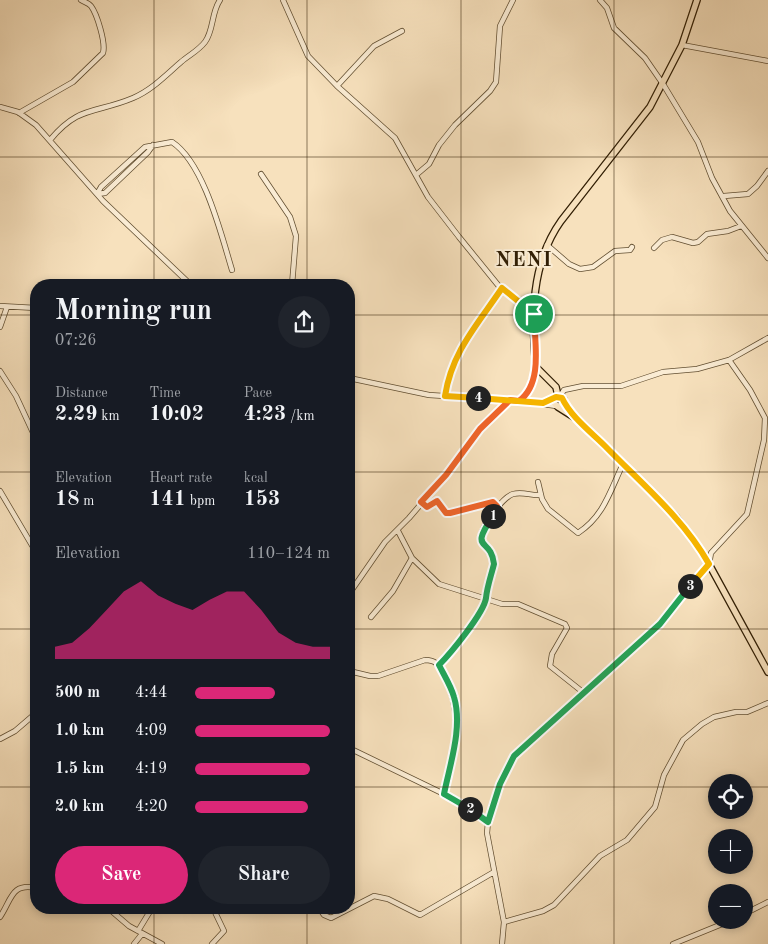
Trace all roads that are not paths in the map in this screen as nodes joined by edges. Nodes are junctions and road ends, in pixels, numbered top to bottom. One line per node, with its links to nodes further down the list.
1 (81, 0): 7 (street)
2 (220, 0): 15 (street)
3 (283, 0): 12 (street)
4 (513, 0): 18 (street)
5 (600, 0): 11 (street)
6 (697, 0): 9 (main road)
7 (89, 2): 14 (street)
8 (402, 31): 12 (street)
9 (682, 45): 10 (street); 11 (main road)
10 (768, 61)
11 (663, 84): 20 (street); 22 (main road)
12 (337, 86): 18 (street)
13 (0, 107): 14 (street)
14 (19, 113): 15 (street)
15 (50, 140): 19 (street)
16 (768, 171): 20 (street)
17 (261, 174): 28 (street)
18 (416, 175): 29 (street)
19 (97, 194): 26 (street); 27 (street)
20 (724, 196): 21 (street)
21 (741, 226): 24 (street); 25 (street)
22 (547, 245): 23 (street); 33 (main road)
23 (632, 247)
24 (654, 248)
25 (768, 258)
26 (232, 270)
27 (185, 279)
28 (292, 279)
29 (502, 288): 33 (street); 40 (street)
30 (0, 306): 31 (street)
31 (7, 307): 32 (street); 34 (street)
32 (30, 308)
33 (534, 314): 37 (main road)
34 (0, 327)
35 (768, 338): 36 (street)
36 (728, 360): 41 (street); 57 (street)
37 (536, 368): 41 (main road); 43 (street)
38 (0, 371): 47 (street)
39 (355, 379): 40 (street)
40 (445, 396): 42 (street)
41 (559, 398): 44 (street); 45 (main road); 45 (main road); 46 (main road)
42 (510, 400): 43 (street); 52 (street)
43 (519, 401): 44 (street)
44 (543, 403): 45 (street)
45 (557, 406): 46 (main road)
46 (577, 418): 48 (main road)
47 (30, 425)
48 (623, 464): 51 (street); 57 (main road)
49 (538, 482): 51 (street)
50 (0, 490): 55 (street)
51 (540, 495): 53 (street)
52 (421, 502): 53 (street); 54 (street)
53 (497, 506): 59 (street)
54 (398, 531): 56 (street); 58 (street)
55 (30, 542)
56 (412, 558): 59 (street); 60 (street)
57 (709, 564): 63 (main road); 64 (street)
58 (355, 585)
59 (486, 597): 61 (street); 64 (street)
60 (371, 617)
61 (439, 665): 62 (street); 69 (street)
62 (355, 672)
63 (768, 672)
64 (584, 693): 70 (street)
65 (768, 704): 82 (street)
66 (30, 718): 67 (street)
67 (0, 738)
68 (355, 751): 69 (street)
69 (444, 794): 70 (street)
70 (488, 822): 71 (street)
71 (494, 872): 74 (street); 82 (street)
72 (30, 887): 81 (street)
73 (768, 902): 75 (street)
74 (355, 906)
75 (753, 910)
76 (116, 914): 84 (street)
77 (149, 914): 84 (street)
78 (215, 914): 87 (street)
79 (323, 914): 80 (street)
80 (339, 914)
81 (0, 917)
82 (504, 922): 88 (street)
83 (710, 929): 89 (street)
84 (140, 932): 85 (street); 86 (street)
85 (134, 944)
86 (162, 944)
87 (212, 944)
88 (502, 944)
89 (673, 944)

